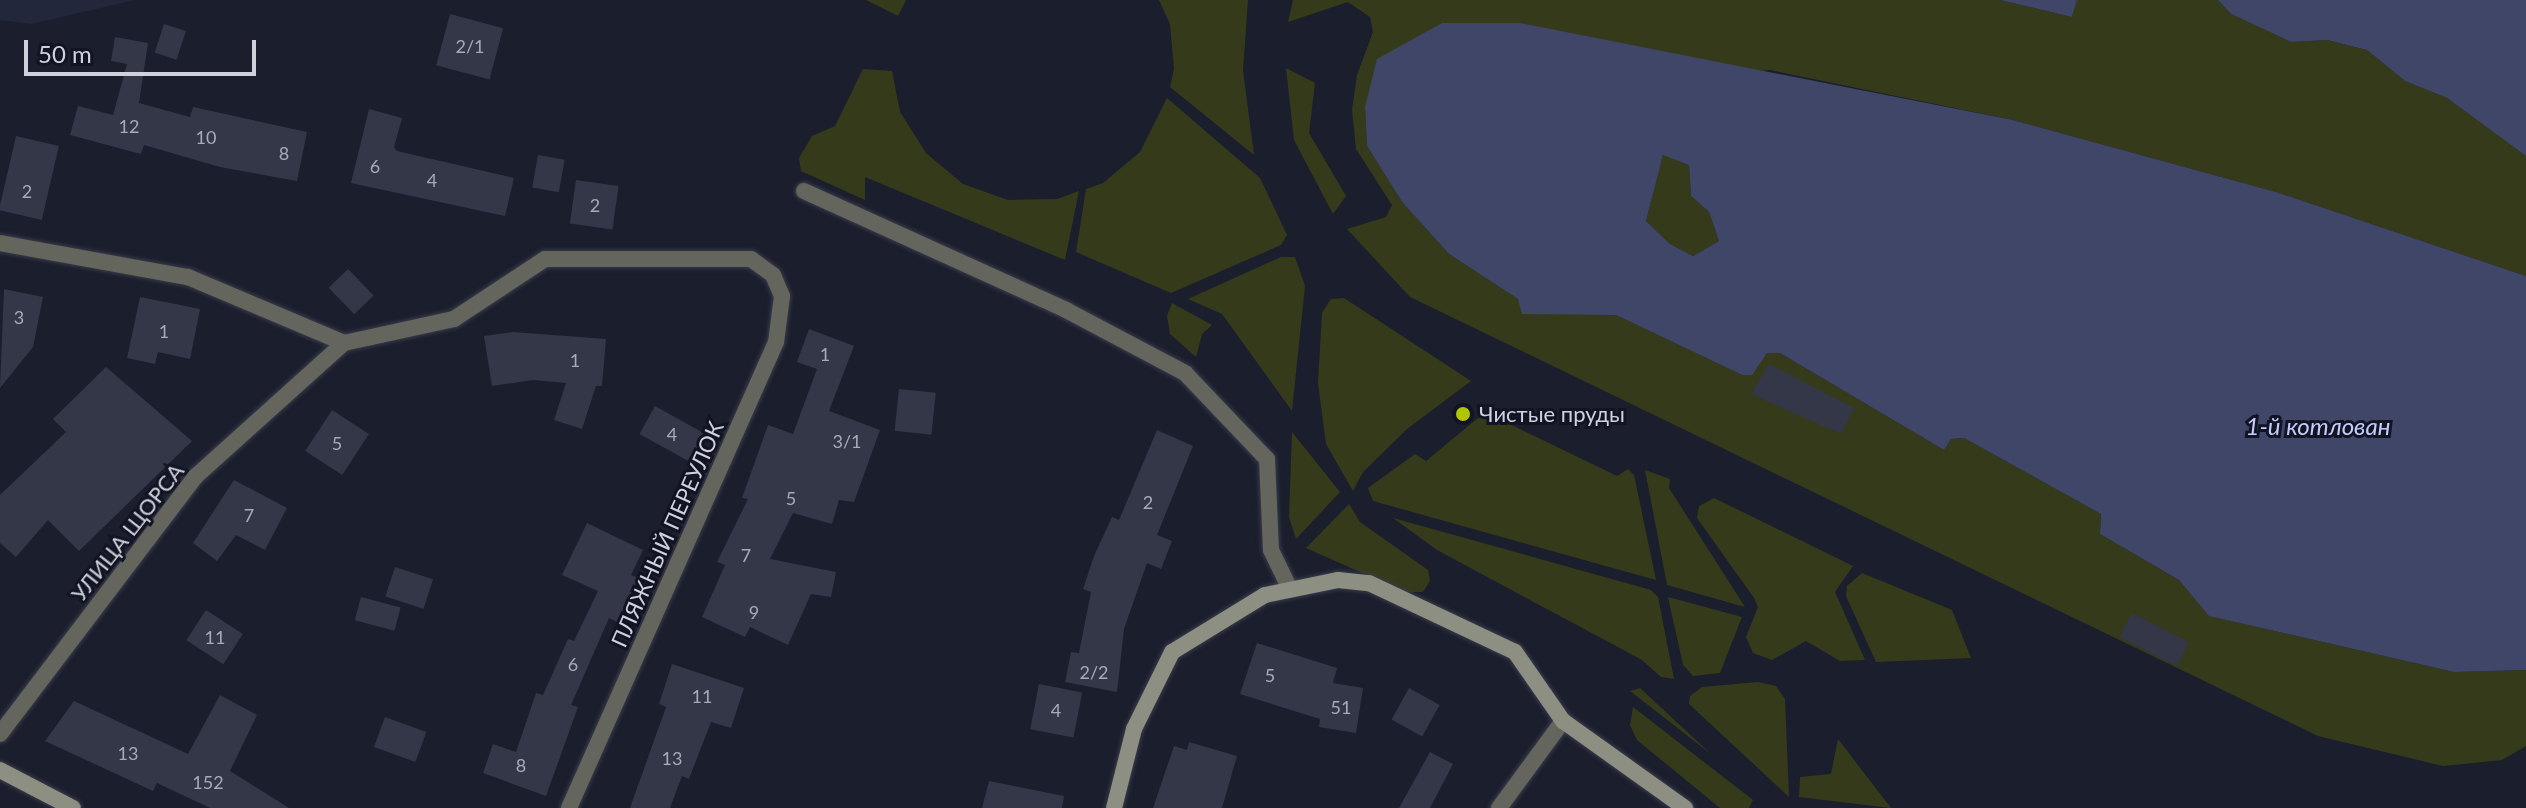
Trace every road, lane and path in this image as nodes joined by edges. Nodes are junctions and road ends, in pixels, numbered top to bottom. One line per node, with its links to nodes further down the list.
1 (804, 191): 5 (street)
2 (0, 243): 4 (street)
3 (773, 275): 4 (street, УЛИЦА ЩОРСА); 10 (street, ПЛЯЖНЫЙ ПЕРЕУЛОК)
4 (344, 343): 7 (street, УЛИЦА ЩОРСА)
5 (1289, 587): 6 (street); 11 (street)
6 (1563, 721): 12 (street); 13 (street)
7 (0, 734)
8 (0, 770): 9 (street)
9 (73, 808)
10 (569, 808)
11 (1114, 808)
12 (1499, 808)
13 (1685, 808)

